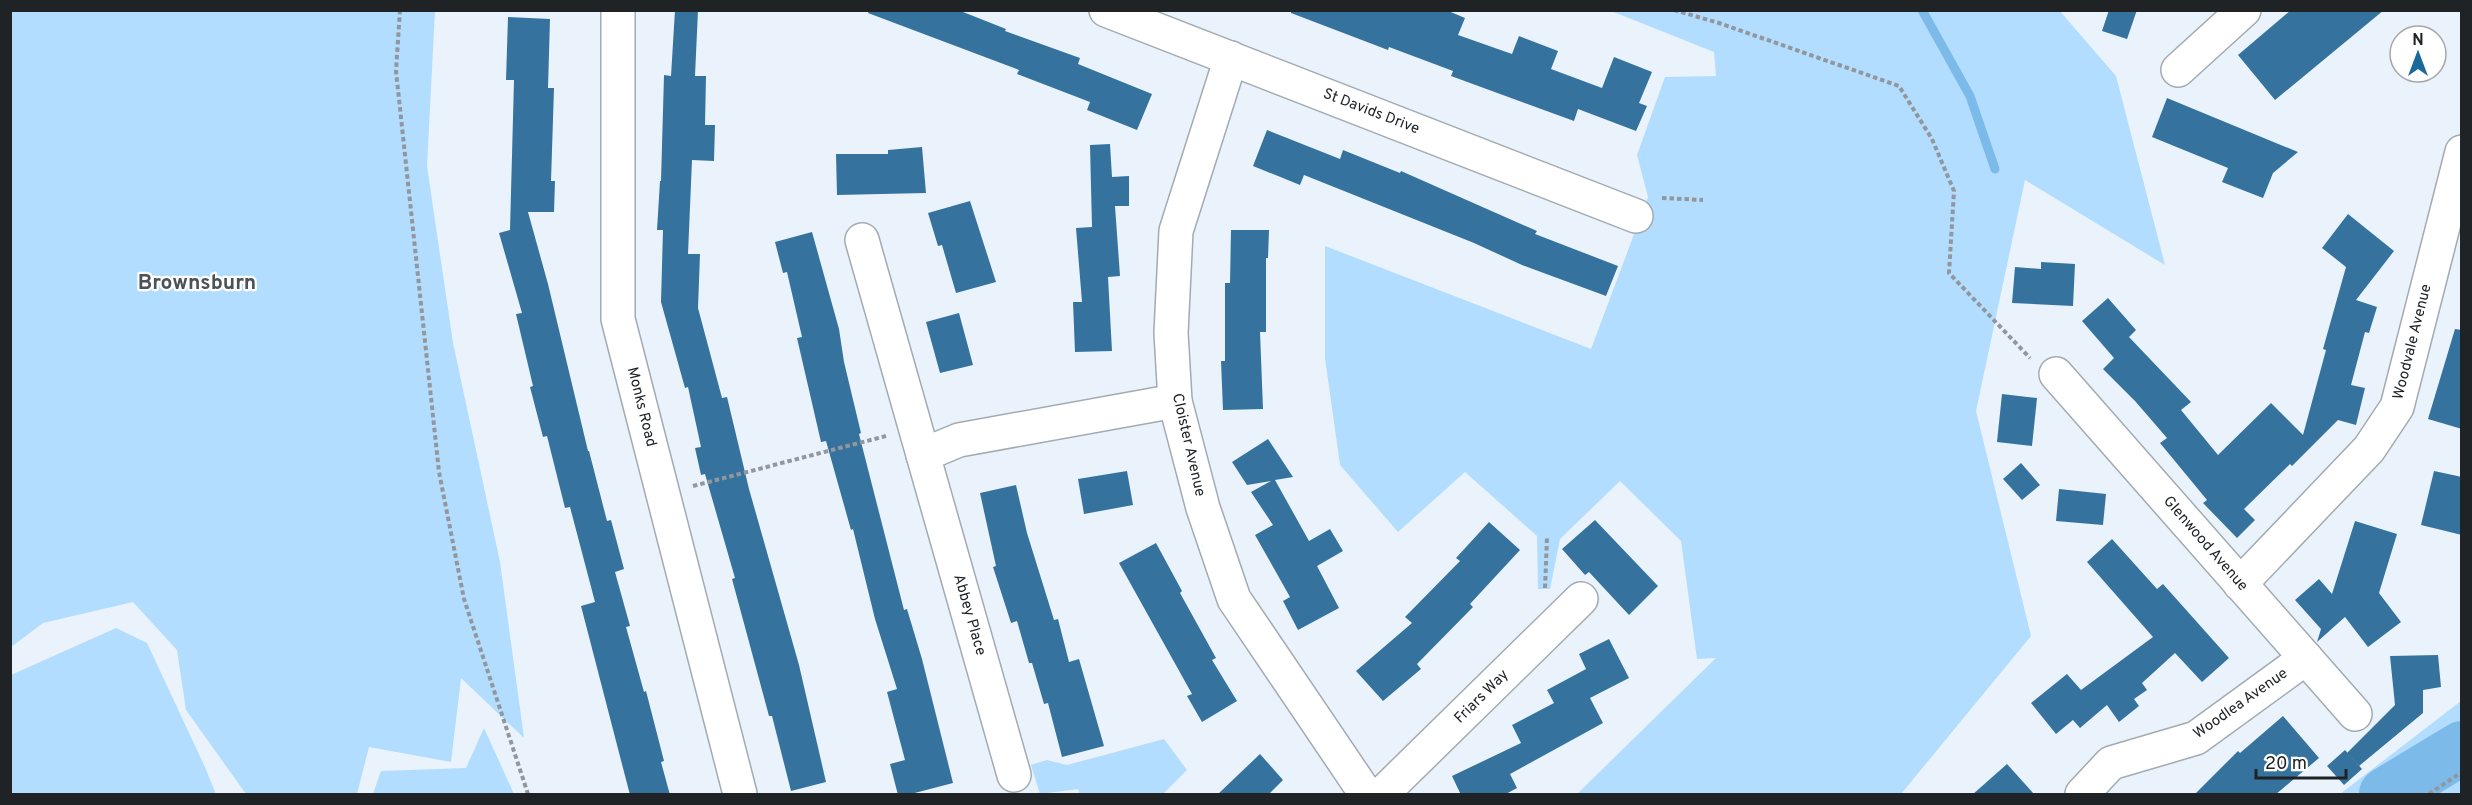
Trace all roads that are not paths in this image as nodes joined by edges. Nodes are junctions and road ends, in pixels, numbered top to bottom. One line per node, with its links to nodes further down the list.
1 (618, 10): 17 (street, Monks Road)
2 (1106, 10): 4 (street, St Davids Drive)
3 (2244, 10): 5 (street)
4 (1231, 58): 7 (street, St Davids Drive); 10 (street, Cloister Avenue)
5 (2178, 70)
6 (2462, 152): 12 (street, Woodvale Avenue)
7 (1636, 216)
8 (862, 240): 11 (street, Abbey Place)
9 (2056, 374): 12 (street, Glenwood Avenue)
10 (1175, 401): 11 (street); 18 (street, Cloister Avenue)
11 (919, 441): 16 (street, Abbey Place)
12 (2240, 584): 14 (street, Glenwood Avenue)
13 (1581, 599): 19 (street, Friars Way)
14 (2306, 658): 15 (street, Glenwood Avenue); 20 (street, Woodlea Avenue)
15 (2355, 714)
16 (1014, 775)
17 (740, 795)
18 (1366, 795)
19 (1382, 795)
20 (2082, 795)

